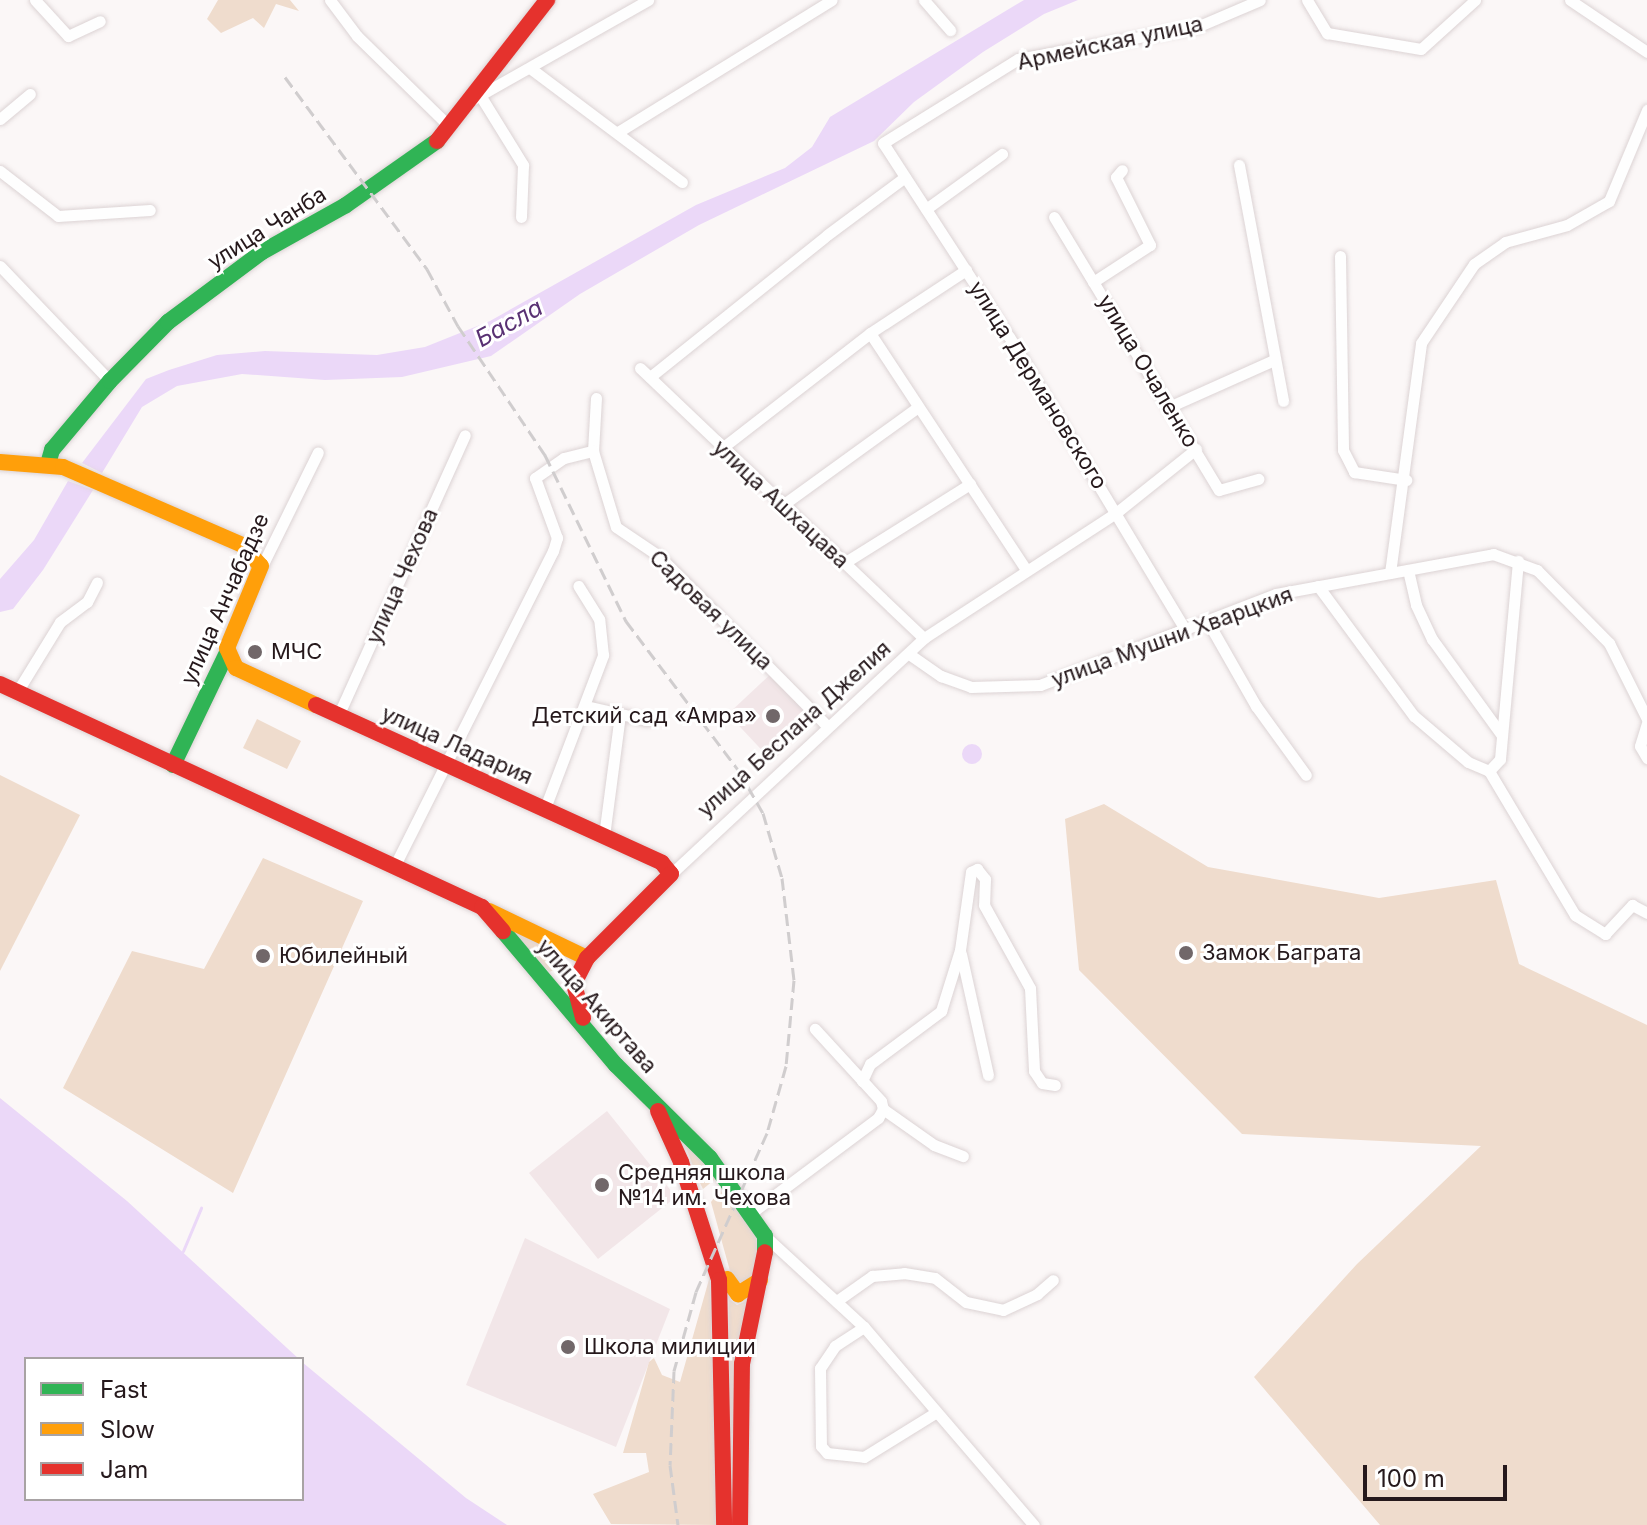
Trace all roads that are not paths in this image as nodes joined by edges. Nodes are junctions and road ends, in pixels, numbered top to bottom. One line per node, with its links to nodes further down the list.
1 (35, 0): 11 (street)
2 (330, 0): 19 (street)
3 (547, 0): 16 (main road, улица Чанба)
4 (648, 0): 14 (street)
5 (832, 0): 21 (street)
6 (924, 0): 12 (street)
7 (1260, 0): 22 (street, Армейская улица)
8 (1307, 0): 9 (street)
9 (1475, 0)
10 (1570, 0): 13 (street)
11 (100, 21)
12 (950, 30)
13 (1647, 52)
14 (530, 68): 16 (street); 21 (street)
15 (30, 94): 18 (street)
16 (475, 96): 19 (main road, улица Чанба); 31 (street)
17 (1647, 110): 20 (street)
18 (0, 119)
19 (448, 125): 41 (main road, улица Чанба)
20 (1643, 127): 54 (street)
21 (618, 132): 28 (street)
22 (883, 143): 27 (street, улица Дермановского)
23 (1002, 154): 29 (street)
24 (1239, 165): 38 (street)
25 (1122, 170): 36 (street)
26 (0, 171): 30 (street)
27 (905, 177): 29 (street, улица Дермановского); 40 (street)
28 (682, 182)
29 (926, 209): 35 (street, улица Дермановского)
30 (150, 210)
31 (521, 217)
32 (1054, 217): 36 (street, улица Очаленко)
33 (1340, 256): 54 (street)
34 (0, 266): 41 (street)
35 (966, 270): 37 (street); 57 (street, улица Дермановского)
36 (1093, 282): 44 (street, улица Очаленко)
37 (870, 333): 45 (street); 47 (street)
38 (1274, 360): 43 (street); 44 (street)
39 (640, 368): 40 (street, улица Ашхацава)
40 (650, 377): 47 (street, улица Ашхацава)
41 (110, 381): 52 (main road, улица Чанба)
42 (596, 398): 49 (street, Садовая улица)
43 (1283, 401)
44 (1171, 406): 48 (street, улица Очаленко)
45 (918, 407): 55 (street); 56 (street)
46 (465, 435): 76 (street, улица Чехова)
47 (722, 448): 56 (street, улица Ашхацава)
48 (1196, 449): 53 (street, улица Очаленко); 57 (street, улица Беслана Джелия)
49 (593, 451): 79 (street, Садовая улица); 83 (street)
50 (318, 452): 61 (street, улица Анчабадзе)
51 (0, 462): 52 (main road)
52 (55, 465): 61 (main road)
53 (1258, 479)
54 (1406, 480): 63 (street)
55 (970, 484): 59 (street); 60 (street)
56 (784, 504): 59 (street, улица Ашхацава)
57 (1117, 512): 60 (street, улица Беслана Джелия); 68 (street, улица Дермановского)
58 (1518, 561): 62 (street, улица Мушни Хварцкия); 78 (street, улица Мушни Хварцкия); 80 (street)
59 (844, 563): 69 (street, улица Ашхацава)
60 (1025, 568): 69 (street, улица Беслана Джелия)
61 (260, 570): 71 (main road, улица Анчабадзе)
62 (1408, 570): 63 (street, улица Мушни Хварцкия); 80 (street)
63 (1390, 573): 66 (street, улица Мушни Хварцкия)
64 (97, 582): 73 (street)
65 (578, 586): 74 (street)
66 (1318, 586): 67 (street, улица Мушни Хварцкия); 85 (street)
67 (1208, 622): 68 (street, улица Мушни Хварцкия); 86 (street)
68 (1186, 631): 70 (street, улица Мушни Хварцкия)
69 (924, 638): 70 (street, улица Беслана Джелия)
70 (909, 654): 79 (street, улица Беслана Джелия)
71 (226, 655): 76 (main road, улица Ладария); 84 (main road, улица Анчабадзе)
72 (0, 684): 73 (main road, улица Акиртава)
73 (17, 692): 84 (main road, улица Акиртава)
74 (586, 706): 75 (street); 87 (street)
75 (620, 715): 77 (street); 88 (street)
76 (338, 716): 83 (main road, улица Ладария)
77 (647, 720)
78 (1647, 721): 81 (street, улица Мушни Хварцкия)
79 (827, 726): 90 (street, улица Беслана Джелия)
80 (1501, 734): 85 (street)
81 (1646, 735): 82 (street, улица Мушни Хварцкия)
82 (1647, 758)
83 (443, 762): 87 (main road, улица Ладария); 89 (street)
84 (173, 765): 89 (main road, улица Акиртава)
85 (1489, 771): 92 (street)
86 (1306, 775)
87 (545, 808): 88 (main road, улица Ладария)
88 (604, 836): 90 (main road, улица Ладария)
89 (394, 867): 91 (main road, улица Акиртава)
90 (671, 874): 94 (main road, улица Беслана Джелия)
91 (482, 907): 94 (main road); 96 (main road, улица Акиртава)
92 (1647, 913)
93 (960, 950): 97 (street); 98 (street); 99 (street)
94 (587, 958): 96 (main road, улица Беслана Джелия)
95 (815, 1029): 98 (street)
96 (590, 1033): 100 (main road, улица Акиртава)
97 (988, 1075)
98 (862, 1081): 101 (street)
99 (1055, 1085)
100 (652, 1101): 102 (main road); 104 (main road, улица Акиртава)
101 (883, 1109): 103 (street); 106 (street)
102 (677, 1152): 105 (main road); 113 (main road)
103 (963, 1156)
104 (730, 1184): 105 (main road); 106 (main road, улица Акиртава)
105 (703, 1198): 108 (main road)
106 (751, 1213): 107 (main road, улица Акиртава)
107 (765, 1236): 109 (main road); 111 (street, улица Акиртава)
108 (727, 1279): 109 (main road); 113 (main road)
109 (760, 1280): 116 (main road)
110 (1053, 1280): 111 (street)
111 (838, 1300): 112 (street, улица Акиртава)
112 (864, 1327): 114 (street, улица Акиртава); 114 (street)
113 (719, 1333): 115 (main road)
114 (935, 1413): 117 (street, улица Акиртава)
115 (724, 1525)
116 (740, 1525)
117 (1034, 1525)

